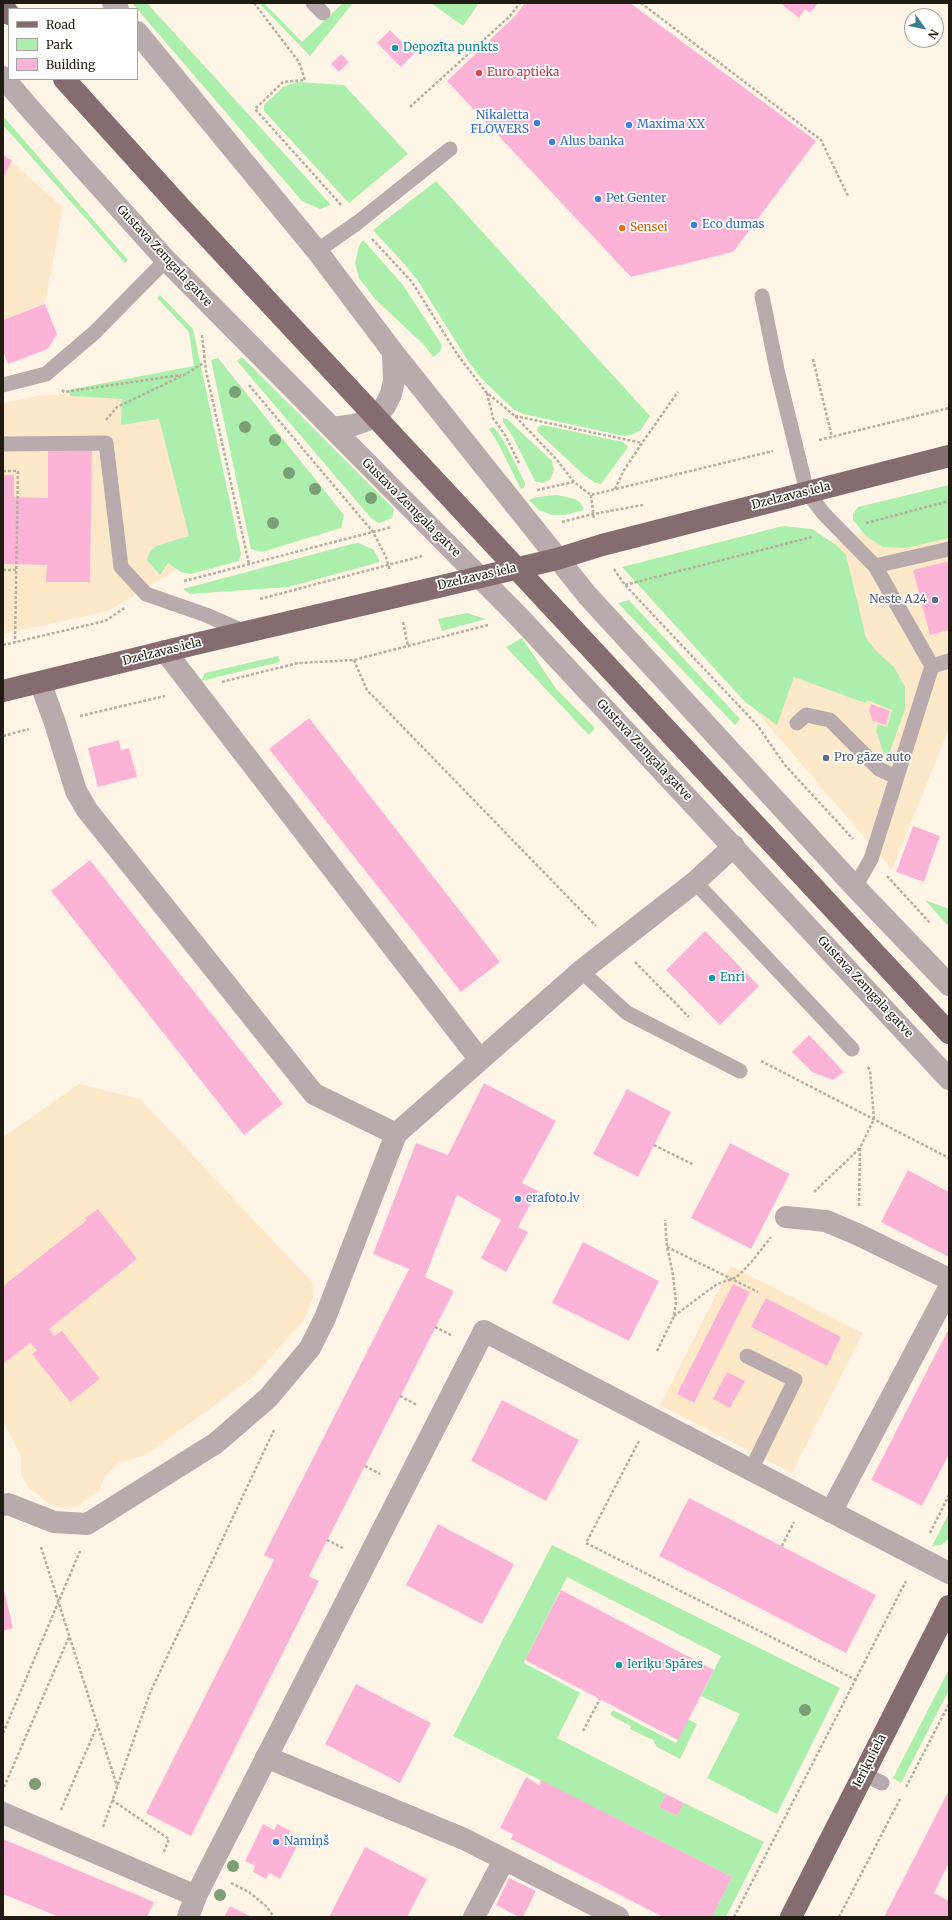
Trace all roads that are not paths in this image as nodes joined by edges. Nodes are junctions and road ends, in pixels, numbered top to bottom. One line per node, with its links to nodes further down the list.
1 (138, 33): 5 (street)
2 (3, 77): 6 (street, Gustava Zemgala gatve)
3 (65, 80): 31 (main road, bridge)
4 (450, 149): 5 (lane)
5 (317, 250): 8 (street)
6 (166, 260): 9 (lane); 10 (street, Gustava Zemgala gatve)
7 (762, 296): 13 (lane)
8 (393, 352): 10 (street); 15 (street)
9 (3, 385)
10 (332, 428): 17 (street, Gustava Zemgala gatve)
11 (3, 444): 18 (lane)
12 (949, 456): 13 (main road, Dzelzavas iela)
13 (807, 492): 15 (main road, Dzelzavas iela); 16 (lane)
14 (949, 549): 16 (lane)
15 (557, 559): 17 (main road, Dzelzavas iela); 28 (street)
16 (875, 566): 21 (lane)
17 (479, 577): 18 (main road, Dzelzavas iela); 26 (street, Gustava Zemgala gatve)
18 (245, 632): 19 (main road, Dzelzavas iela)
19 (165, 651): 22 (main road, Dzelzavas iela); 33 (street)
20 (949, 661): 21 (lane)
21 (932, 666): 25 (lane)
22 (40, 682): 23 (main road, Dzelzavas iela); 36 (street)
23 (3, 691)
24 (797, 723): 25 (lane)
25 (896, 777): 28 (lane)
26 (734, 846): 27 (street); 35 (street, Gustava Zemgala gatve)
27 (696, 882): 29 (street); 32 (lane)
28 (855, 887): 30 (street)
29 (581, 971): 33 (street); 34 (lane)
30 (949, 985)
31 (949, 1033)
32 (852, 1049)
33 (480, 1060): 36 (street)
34 (740, 1071)
35 (949, 1078)
36 (396, 1134): 42 (street)
37 (786, 1218): 38 (street)
38 (949, 1279)
39 (949, 1288): 43 (street)
40 (747, 1356): 41 (lane)
41 (751, 1470): 43 (street); 46 (street)
42 (5, 1499)
43 (831, 1512): 44 (street)
44 (949, 1573)
45 (949, 1606): 53 (main road, Ieriķu iela)
46 (266, 1757): 48 (street); 49 (street)
47 (3, 1813): 49 (street)
48 (504, 1860): 51 (street); 52 (street)
49 (196, 1896): 50 (street)
50 (188, 1917)
51 (474, 1917)
52 (618, 1917)
53 (791, 1917)

